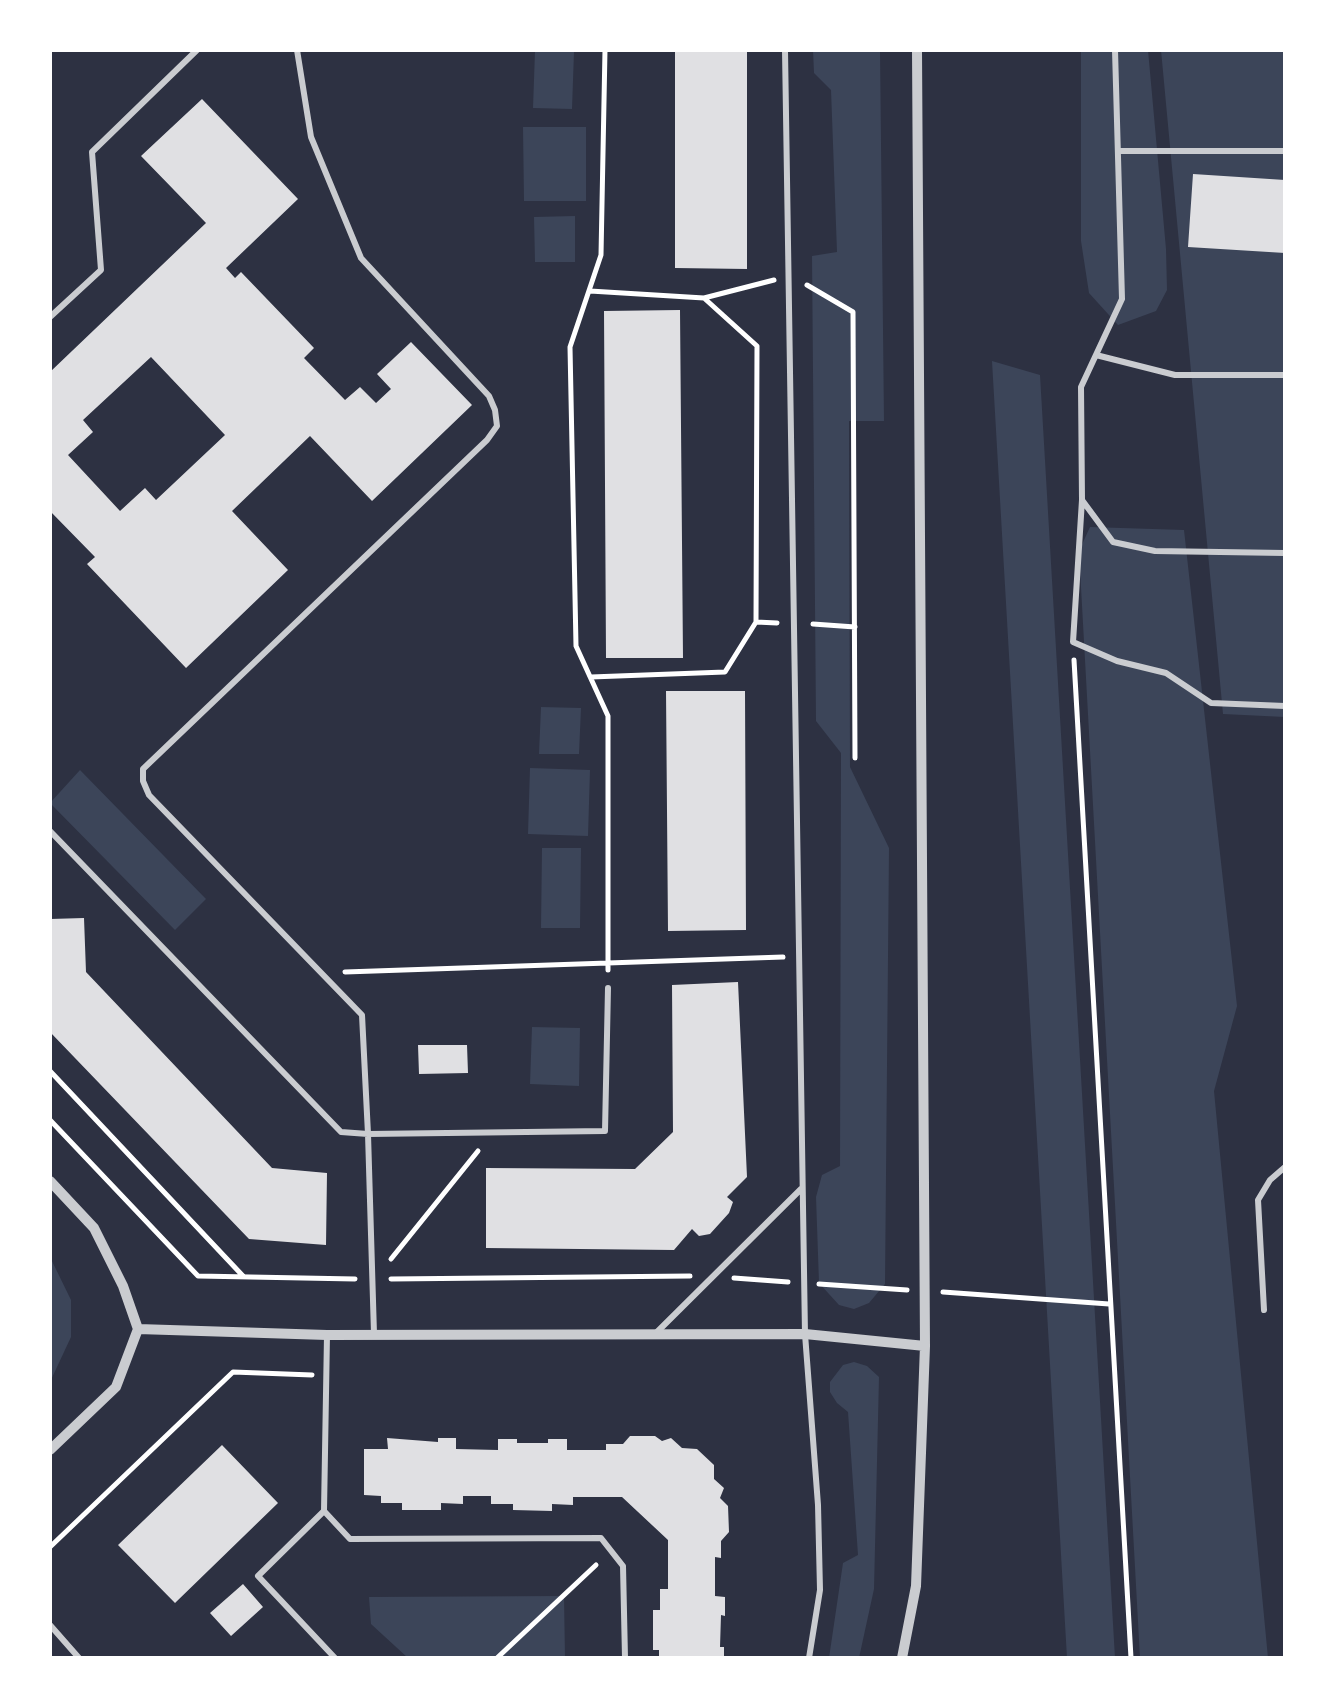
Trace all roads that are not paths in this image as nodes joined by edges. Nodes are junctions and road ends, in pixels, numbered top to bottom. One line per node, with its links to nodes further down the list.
1 (197, 50): 8 (lane)
2 (298, 50): 16 (lane)
3 (785, 50): 19 (lane)
4 (917, 50): 26 (street)
5 (1114, 50): 6 (lane)
6 (1118, 151): 7 (lane); 9 (lane)
7 (1285, 151)
8 (50, 317)
9 (1096, 355): 10 (lane); 11 (lane)
10 (1285, 375)
11 (1082, 500): 12 (lane); 13 (lane)
12 (1285, 552)
13 (1285, 706)
14 (50, 831): 16 (lane)
15 (608, 988): 16 (lane)
16 (368, 1134): 22 (lane)
17 (1285, 1167): 20 (lane)
18 (50, 1180): 21 (street)
19 (802, 1188): 23 (lane); 24 (lane)
20 (1264, 1310)
21 (138, 1329): 25 (street); 27 (street)
22 (374, 1334): 23 (street); 25 (street)
23 (655, 1334): 24 (street)
24 (805, 1334): 26 (street); 33 (lane)
25 (328, 1335): 28 (lane)
26 (924, 1346): 34 (street)
27 (50, 1450)
28 (324, 1511): 31 (lane); 32 (lane)
29 (50, 1625): 30 (lane)
30 (80, 1658)
31 (335, 1658)
32 (625, 1658)
33 (809, 1658)
34 (902, 1658)

